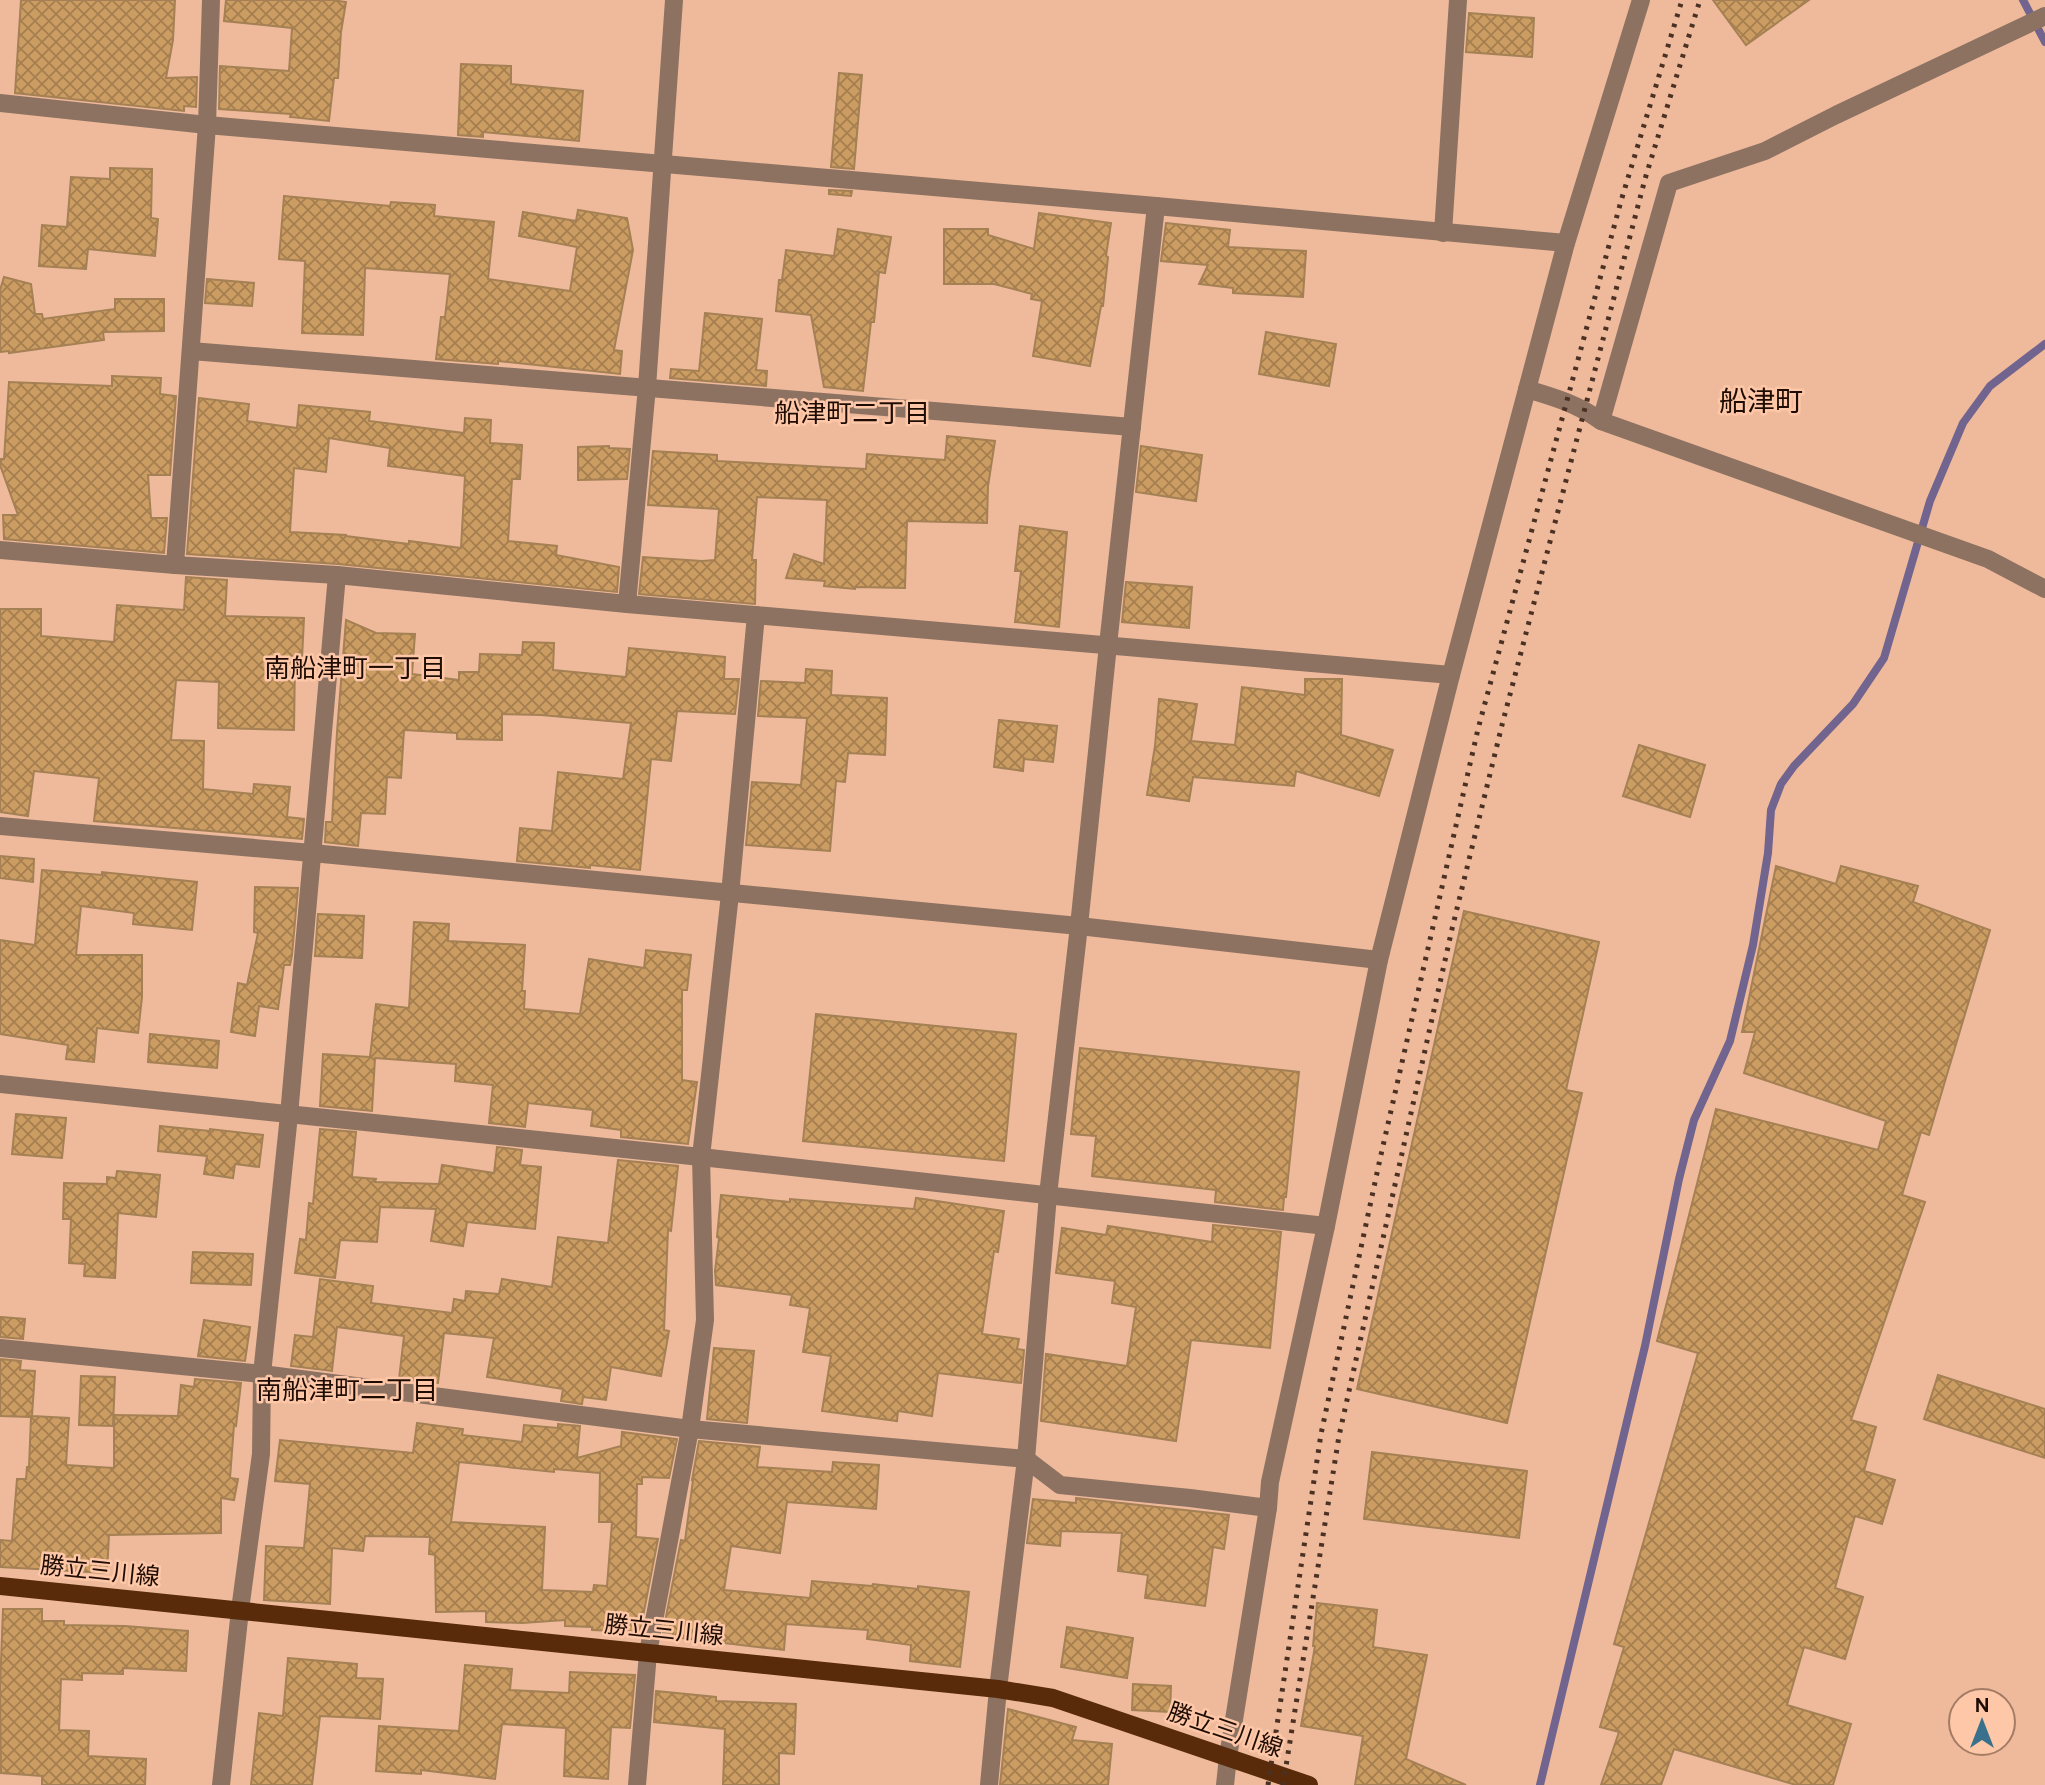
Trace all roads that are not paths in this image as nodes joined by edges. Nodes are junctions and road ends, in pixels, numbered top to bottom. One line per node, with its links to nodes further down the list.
1 (211, 0): 7 (street)
2 (674, 0): 8 (street)
3 (1458, 0): 10 (street)
4 (1641, 0): 11 (street)
5 (2045, 16): 15 (street)
6 (0, 103): 7 (street)
7 (207, 125): 8 (street); 12 (street)
8 (662, 164): 9 (street); 13 (street)
9 (1156, 206): 10 (street); 16 (street)
10 (1443, 233): 11 (street)
11 (1566, 243): 14 (street)
12 (191, 351): 13 (street); 18 (street)
13 (647, 387): 16 (street); 21 (street)
14 (1527, 389): 15 (street); 24 (street)
15 (1601, 421): 20 (street)
16 (1132, 427): 23 (street)
17 (0, 550): 18 (street)
18 (175, 565): 19 (street)
19 (337, 575): 21 (street); 26 (street)
20 (2045, 589)
21 (627, 604): 22 (street)
22 (756, 615): 23 (street); 27 (street)
23 (1108, 645): 24 (street); 28 (street)
24 (1451, 675): 29 (street)
25 (0, 825): 26 (street)
26 (312, 853): 27 (street); 31 (street)
27 (730, 894): 28 (street); 32 (street)
28 (1079, 926): 29 (street); 33 (street)
29 (1378, 960): 34 (street)
30 (0, 1084): 31 (street)
31 (289, 1115): 32 (street); 36 (street)
32 (701, 1157): 33 (street); 37 (street)
33 (1048, 1195): 34 (street); 38 (street)
34 (1326, 1226): 39 (street)
35 (0, 1348): 36 (street)
36 (262, 1374): 37 (street); 41 (street)
37 (690, 1429): 38 (street); 42 (street)
38 (1026, 1459): 39 (street); 43 (street)
39 (1268, 1508): 44 (street)
40 (0, 1586): 41 (main road, 勝立三川線)
41 (240, 1610): 42 (main road, 勝立三川線); 45 (street)
42 (648, 1653): 43 (main road, 勝立三川線); 46 (street)
43 (998, 1689): 44 (main road, 勝立三川線); 47 (street)
44 (1228, 1757): 48 (street); 49 (main road, 勝立三川線)
45 (222, 1785)
46 (637, 1785)
47 (989, 1785)
48 (1225, 1785)
49 (1309, 1785)

